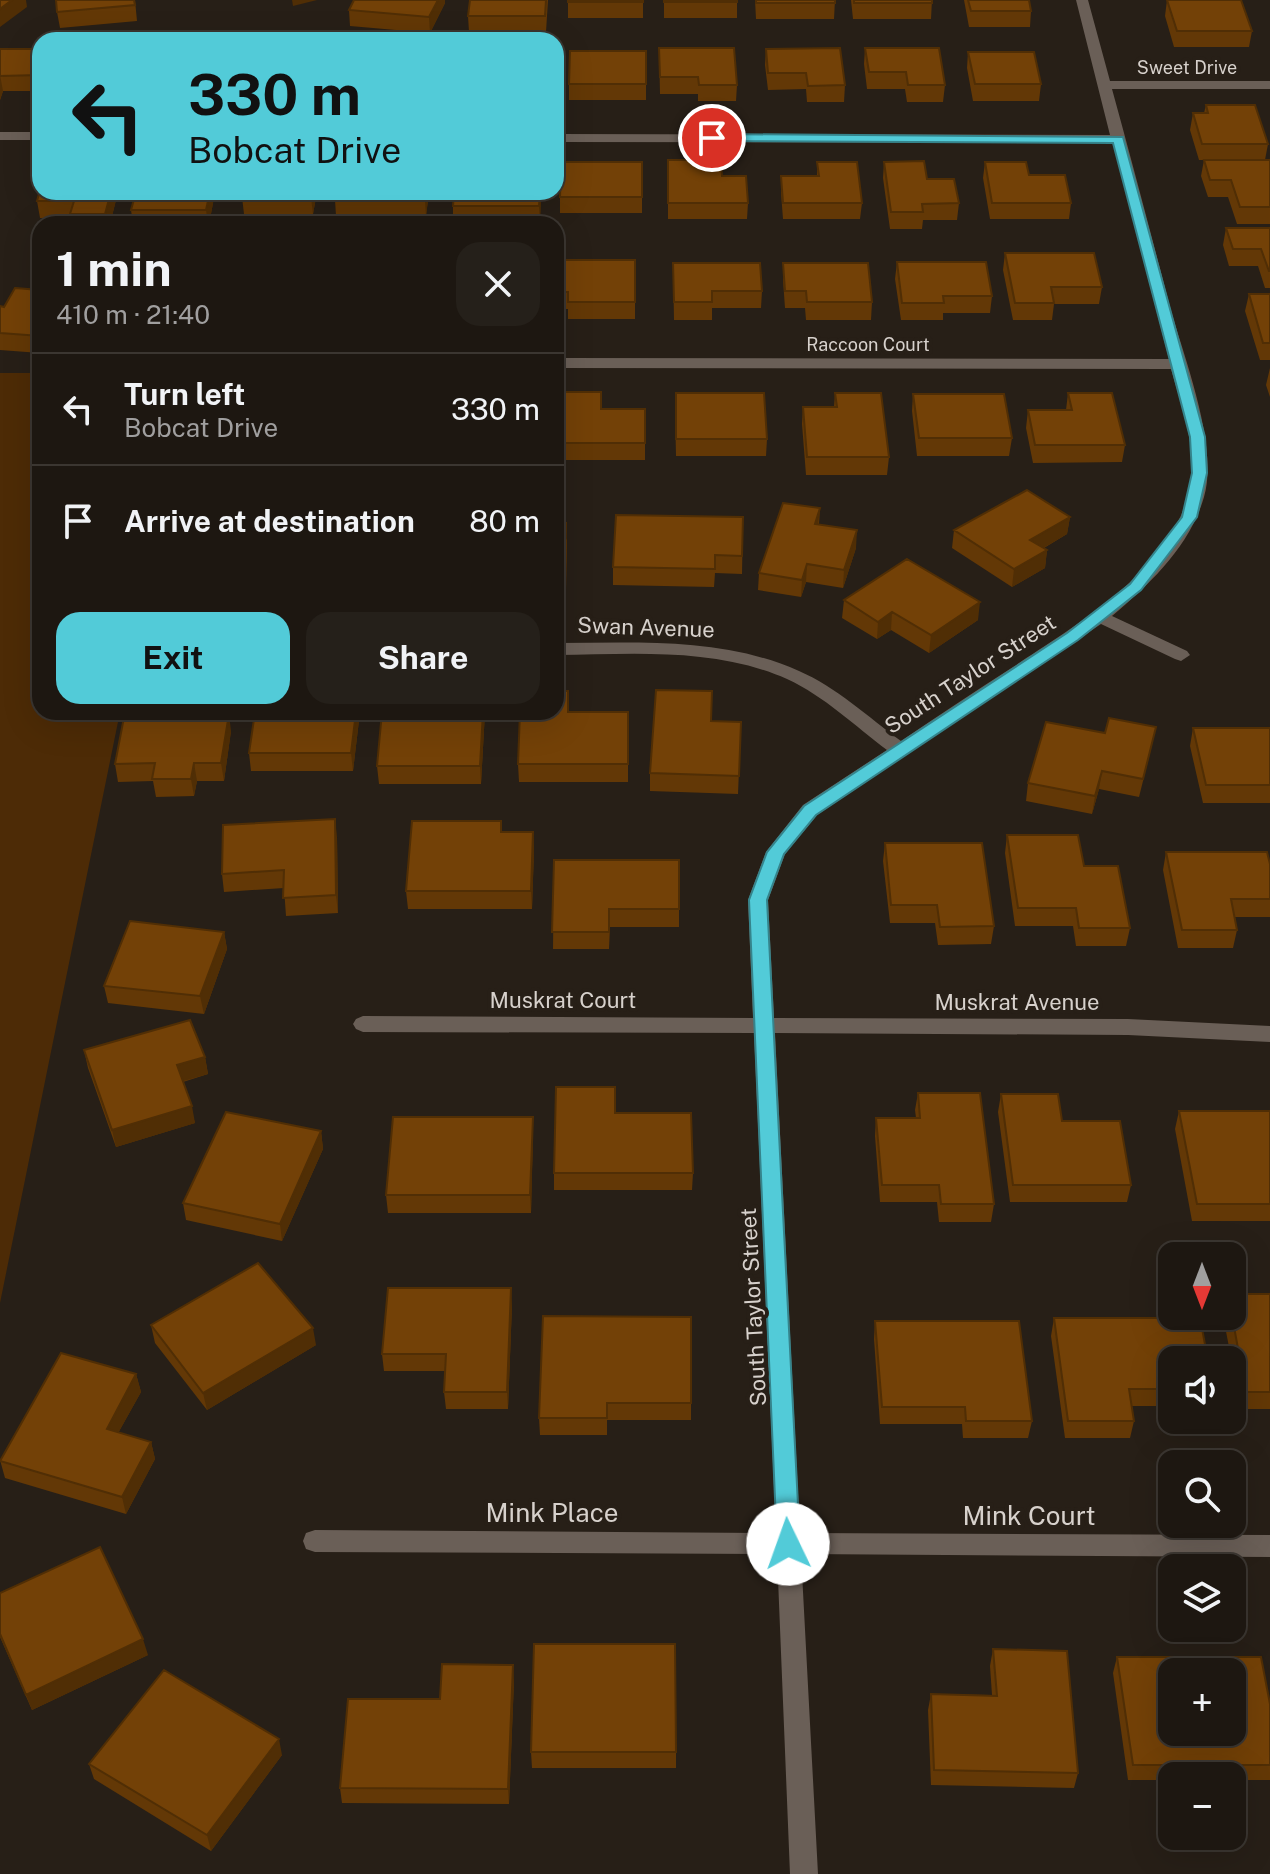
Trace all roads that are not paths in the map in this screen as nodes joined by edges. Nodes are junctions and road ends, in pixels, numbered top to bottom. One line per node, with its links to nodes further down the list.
1 (1082, 0): 2 (street, South Taylor Street)
2 (1104, 85): 3 (street, Sweet Drive); 7 (street, South Taylor Street)
3 (1270, 85)
4 (0, 136): 5 (street)
5 (32, 136)
6 (564, 138): 7 (street)
7 (1118, 139): 9 (street, South Taylor Street)
8 (564, 363): 9 (street, Raccoon Court)
9 (1179, 364): 10 (street, South Taylor Street)
10 (1100, 617): 12 (street); 13 (street, South Taylor Street)
11 (564, 649): 13 (street, Swan Avenue)
12 (1181, 655)
13 (899, 749): 15 (street, South Taylor Street)
14 (363, 1024): 15 (street, Muskrat Court)
15 (763, 1024): 16 (street, Muskrat Avenue); 18 (street, South Taylor Street)
16 (1270, 1034)
17 (315, 1541): 18 (street, Mink Place)
18 (788, 1544): 19 (street, Mink Court); 20 (street, South Taylor Street)
19 (1270, 1546)
20 (804, 1874)

